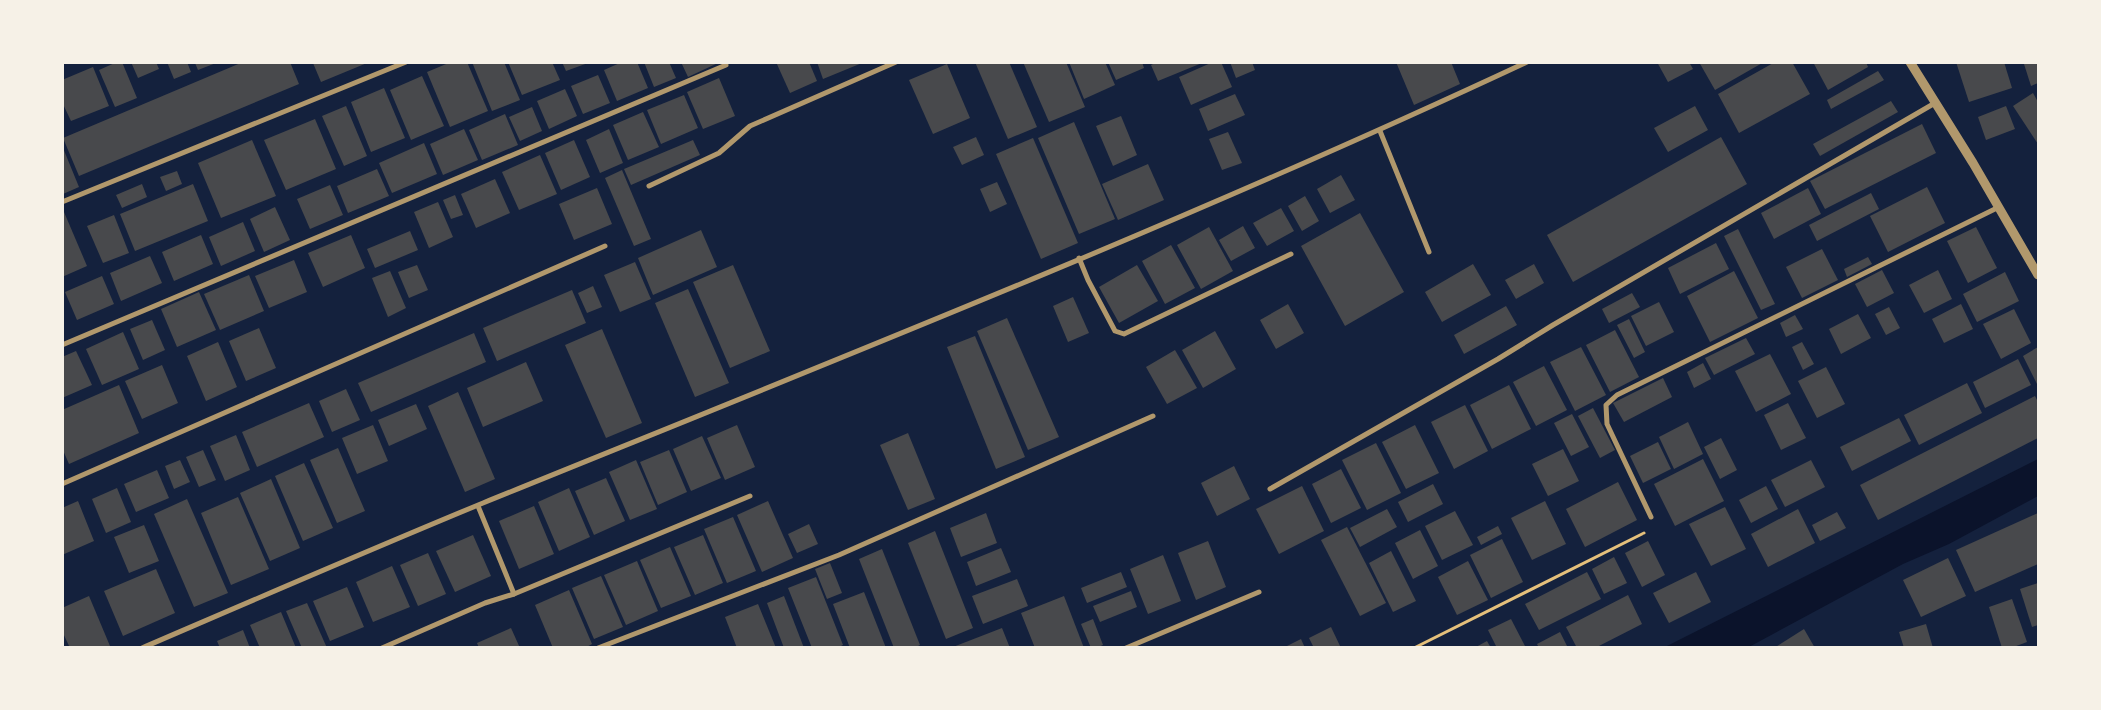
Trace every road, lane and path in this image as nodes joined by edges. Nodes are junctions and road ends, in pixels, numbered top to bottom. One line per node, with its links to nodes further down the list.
1 (406, 62): 9 (street)
2 (896, 62): 8 (street)
3 (1527, 62): 7 (street)
4 (1910, 62): 6 (street)
5 (726, 65): 16 (street)
6 (1935, 103): 10 (street); 19 (street)
7 (1380, 131): 12 (street); 14 (street)
8 (649, 186)
9 (62, 202)
10 (1998, 207): 15 (street); 22 (street)
11 (605, 246): 18 (street)
12 (1429, 252)
13 (1291, 254): 14 (street)
14 (1079, 258): 21 (street)
15 (2038, 275)
16 (62, 345)
17 (1153, 416): 27 (street)
18 (62, 484)
19 (1270, 489)
20 (750, 496): 24 (street)
21 (478, 506): 24 (street); 25 (street)
22 (1651, 517): 29 (path)
23 (1259, 592): 28 (street)
24 (514, 594): 26 (street)
25 (142, 648)
26 (382, 648)
27 (598, 648)
28 (1126, 648)
29 (1414, 648)

